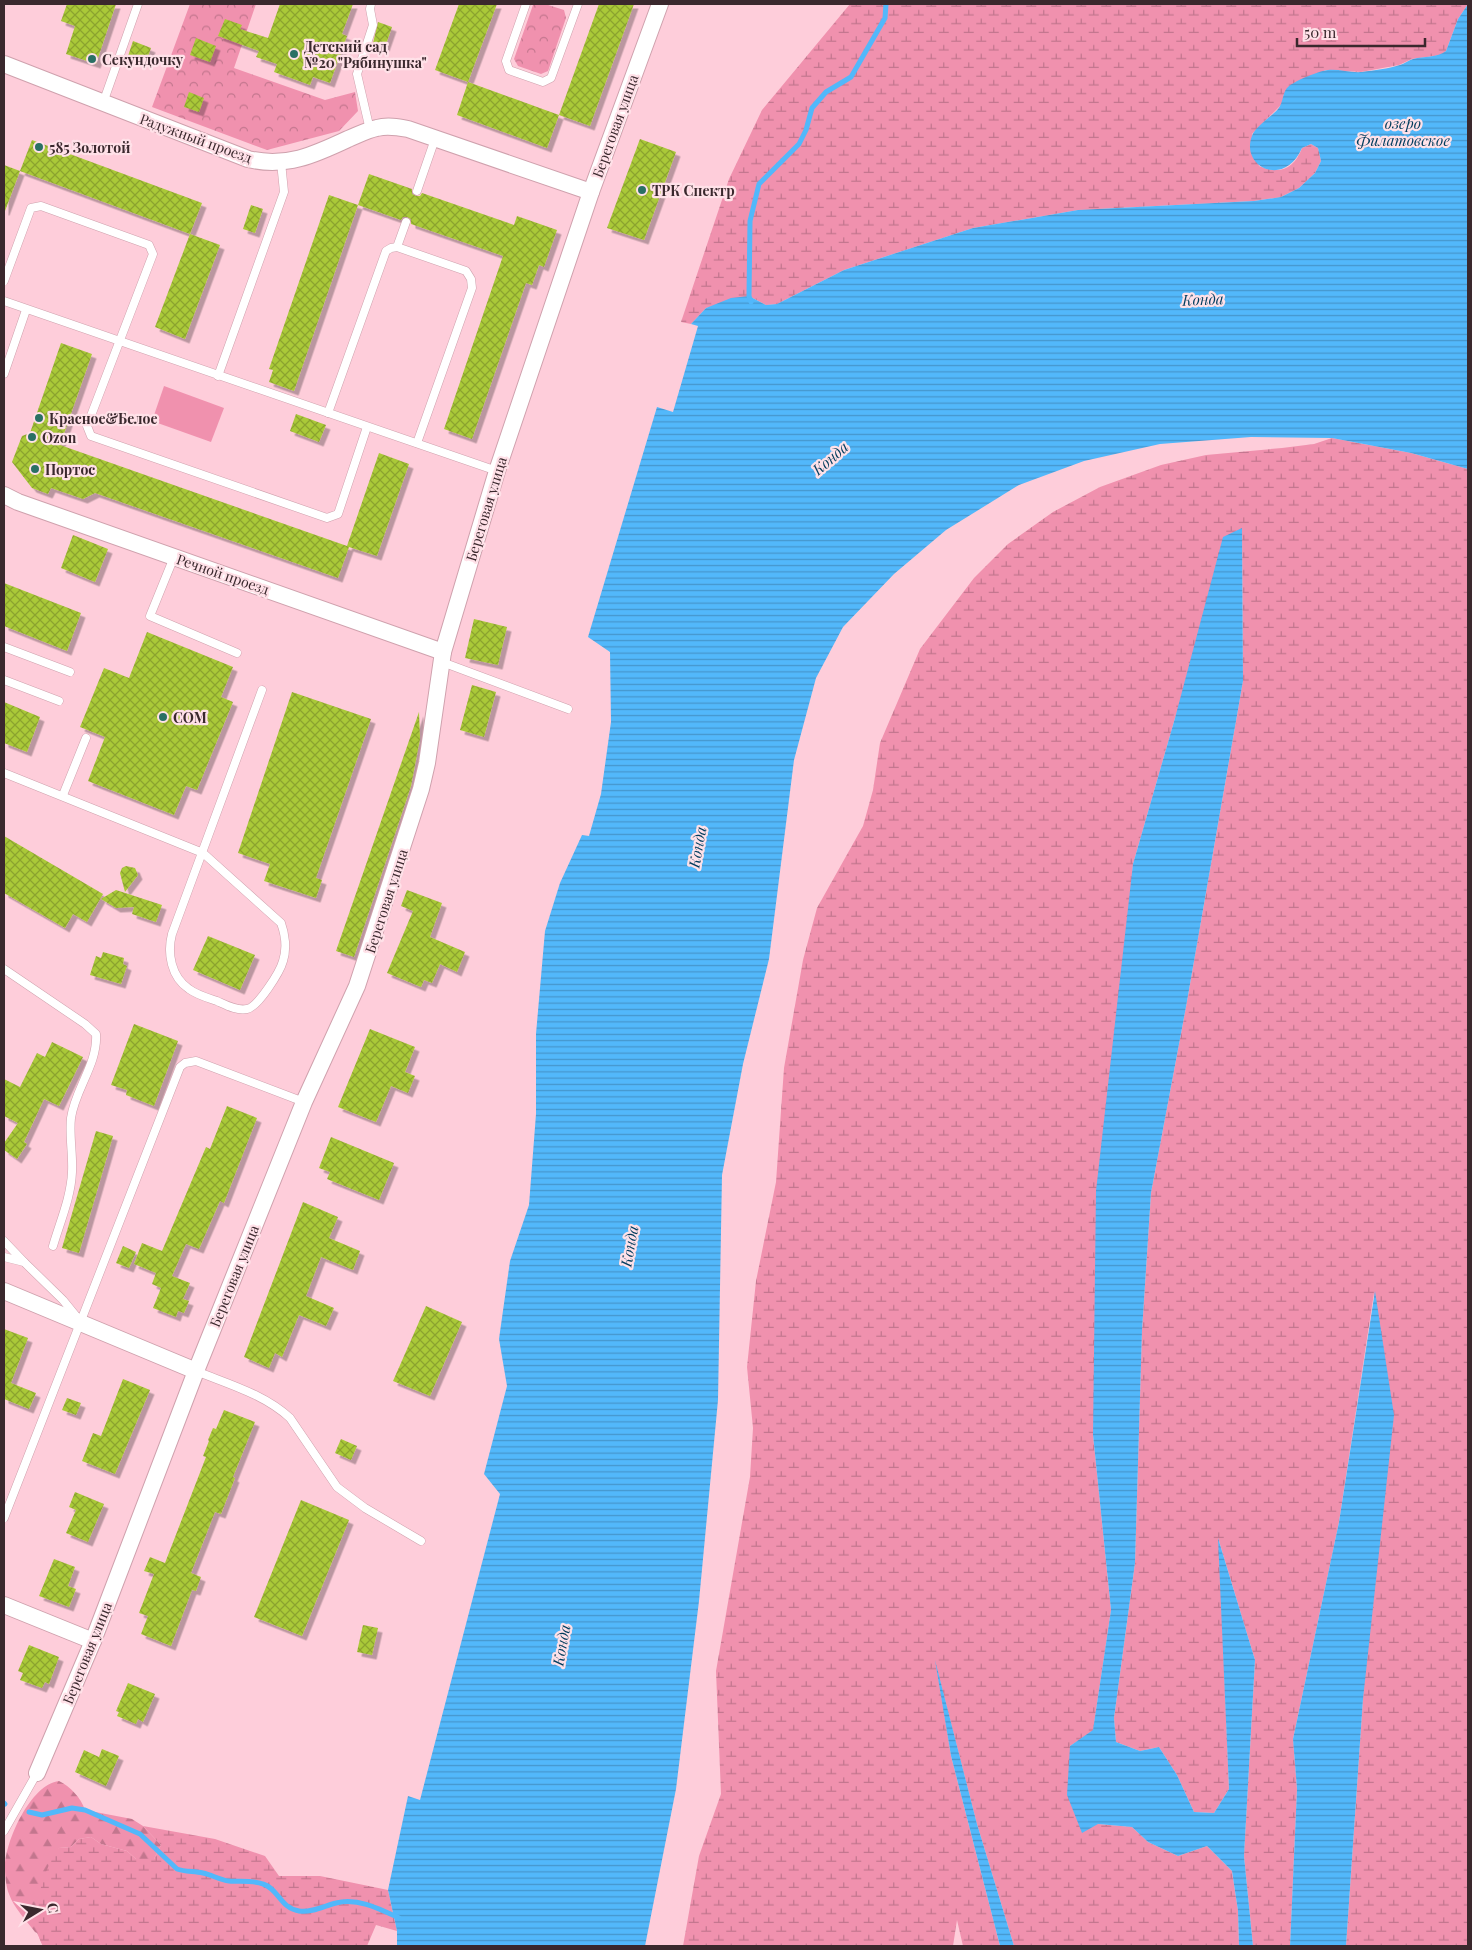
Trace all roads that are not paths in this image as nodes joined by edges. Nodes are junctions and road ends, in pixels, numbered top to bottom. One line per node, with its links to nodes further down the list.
1 (138, 4): 7 (lane)
2 (371, 4): 8 (lane)
3 (526, 4): 4 (lane)
4 (578, 4)
5 (660, 4): 12 (street, Береговая улица)
6 (4, 64): 7 (street, Радужный проезд)
7 (103, 103): 10 (street, Радужный проезд)
8 (370, 130): 9 (street, Радужный проезд); 10 (street, Радужный проезд)
9 (436, 138): 11 (lane); 12 (street, Радужный проезд)
10 (281, 162): 20 (lane)
11 (417, 191)
12 (590, 192): 24 (street, Береговая улица)
13 (406, 222): 14 (lane)
14 (397, 248): 21 (lane); 23 (lane)
15 (4, 281): 18 (lane)
16 (4, 301): 17 (lane)
17 (26, 310): 18 (lane); 19 (lane)
18 (119, 342): 20 (lane); 22 (lane)
19 (4, 374)
20 (218, 376): 21 (lane)
21 (328, 413): 22 (lane)
22 (368, 427): 23 (lane)
23 (417, 444): 24 (lane)
24 (497, 471): 29 (street, Береговая улица)
25 (4, 495): 26 (street, Речной проезд)
26 (174, 557): 28 (lane); 29 (street, Речной проезд)
27 (4, 647): 30 (lane)
28 (237, 653)
29 (442, 657): 34 (lane); 40 (street, Береговая улица)
30 (70, 672)
31 (4, 680): 33 (lane)
32 (262, 690): 38 (lane)
33 (59, 701)
34 (568, 709)
35 (86, 738): 37 (lane)
36 (4, 772): 37 (lane)
37 (63, 795): 38 (lane)
38 (203, 853): 38 (lane)
39 (4, 969): 42 (lane)
40 (304, 1102): 46 (lane); 47 (street, Береговая улица)
41 (4, 1241): 44 (lane)
42 (53, 1246)
43 (4, 1257): 44 (lane)
44 (24, 1262): 46 (lane)
45 (4, 1291): 46 (street)
46 (80, 1322): 47 (street); 48 (lane)
47 (196, 1371): 49 (lane); 51 (street, Береговая улица)
48 (4, 1518)
49 (421, 1541)
50 (4, 1605): 51 (street)
51 (93, 1640): 52 (street, Береговая улица)
52 (37, 1773): 53 (lane)
53 (4, 1831)

